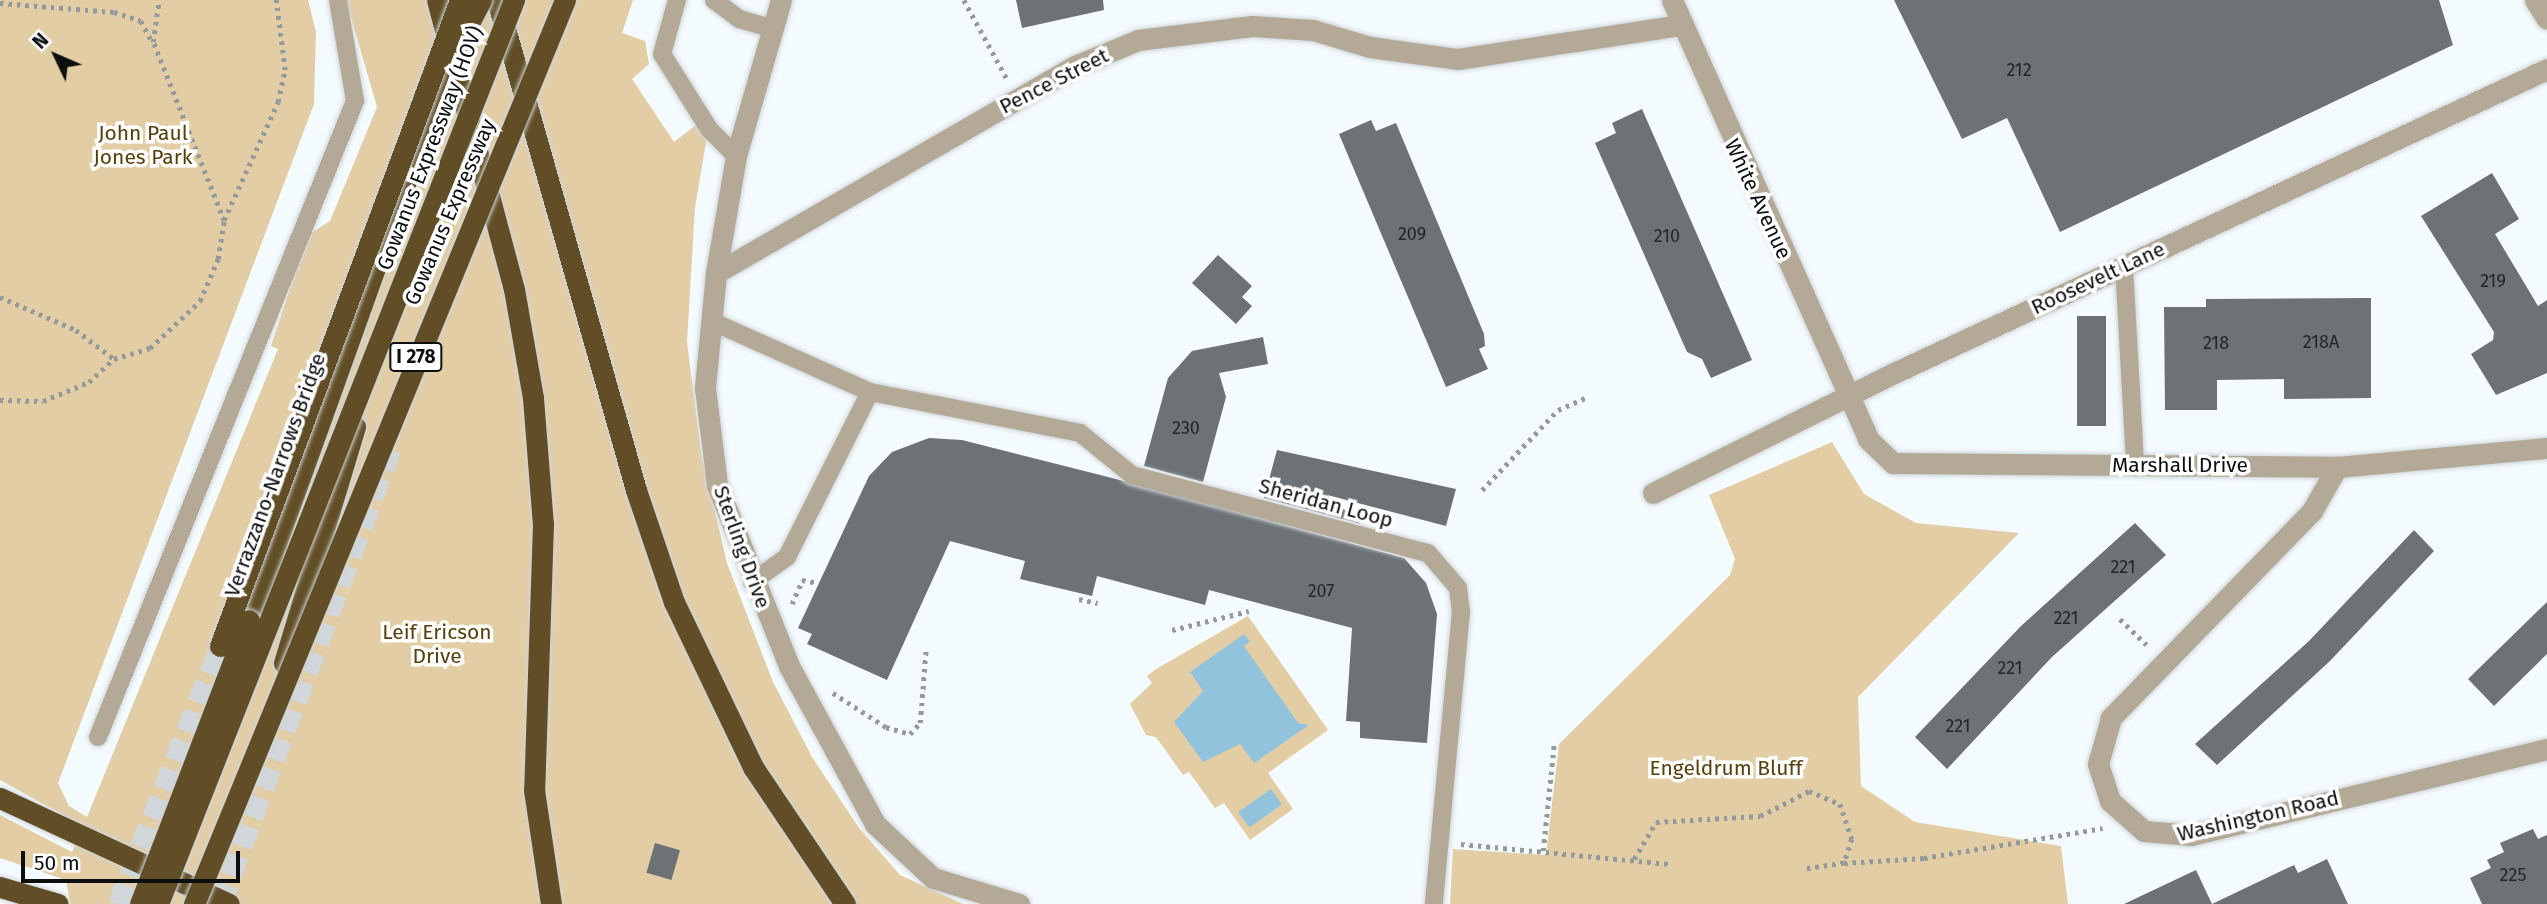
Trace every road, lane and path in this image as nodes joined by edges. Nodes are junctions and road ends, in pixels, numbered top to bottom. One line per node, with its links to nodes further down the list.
1 (159, 0): 21 (path)
2 (276, 0): 26 (path)
3 (338, 0): 56 (lane)
4 (437, 0): 73 (highway)
5 (460, 0): 51 (highway, bridge)
6 (467, 0): 22 (highway, bridge)
7 (481, 0): 22 (highway, bridge)
8 (497, 0): 74 (highway)
9 (514, 0): 30 (highway, Gowanus Expressway (HOV) / I 278, bridge)
10 (565, 0): 55 (highway, Gowanus Expressway / I 278, bridge)
11 (677, 0): 25 (lane)
12 (781, 0): 20 (street, Sterling Drive)
13 (964, 0): 24 (path)
14 (1672, 0): 19 (street, White Avenue)
15 (2535, 0): 18 (street)
16 (721, 1): 20 (lane)
17 (0, 3): 21 (path)
18 (2547, 19)
19 (1679, 25): 24 (street, Pence Street); 35 (street, White Avenue)
20 (773, 29): 25 (street, Sterling Drive)
21 (153, 42): 26 (path)
22 (449, 61): 49 (highway, Verrazzano-Narrows Bridge)
23 (2547, 69): 27 (street, Roosevelt Lane)
24 (1019, 98): 28 (street, Pence Street)
25 (736, 156): 28 (street, Sterling Drive)
26 (224, 220): 32 (path)
27 (2124, 266): 35 (street, Roosevelt Lane); 38 (lane)
28 (716, 273): 31 (street, Sterling Drive)
29 (0, 297): 32 (path)
30 (391, 314): 49 (highway, bridge); 55 (highway, bridge); 70 (highway, bridge)
31 (711, 321): 33 (lane, Sheridan Loop); 42 (street, Sterling Drive)
32 (114, 359): 36 (path)
33 (870, 392): 42 (lane); 61 (lane, Sheridan Loop)
34 (1587, 397): 40 (path)
35 (1849, 397): 38 (street, Marshall Drive); 41 (street, Roosevelt Lane)
36 (0, 400)
37 (2547, 448): 39 (street, Marshall Drive)
38 (2135, 465): 39 (street, Marshall Drive)
39 (2337, 467): 58 (street, Washington Road)
40 (1482, 490)
41 (1653, 493)
42 (752, 582): 75 (street, Sterling Drive)
43 (819, 583): 47 (path)
44 (1079, 599): 45 (path)
45 (1098, 603)
46 (1249, 611): 50 (path)
47 (790, 615)
48 (2120, 619): 53 (path)
49 (249, 620): 69 (highway, Verrazzano-Narrows Bridge, bridge)
50 (1172, 630)
51 (220, 646)
52 (926, 649): 54 (path)
53 (2156, 654)
54 (826, 688)
55 (268, 714): 71 (highway, I 278, bridge)
56 (98, 737)
57 (1554, 745): 62 (path)
58 (2547, 749)
59 (0, 798): 72 (highway)
60 (2115, 826): 64 (path)
61 (1440, 842): 62 (path); 76 (lane, Sheridan Loop)
62 (1543, 851): 63 (path)
63 (1634, 859): 64 (path); 65 (path)
64 (1844, 863): 66 (path)
65 (1669, 864)
66 (1804, 869)
67 (0, 887): 68 (highway)
68 (58, 904)
69 (140, 904)
70 (158, 904)
71 (194, 904)
72 (229, 904)
73 (551, 904)
74 (845, 904)
75 (1019, 904)
76 (1434, 904)

